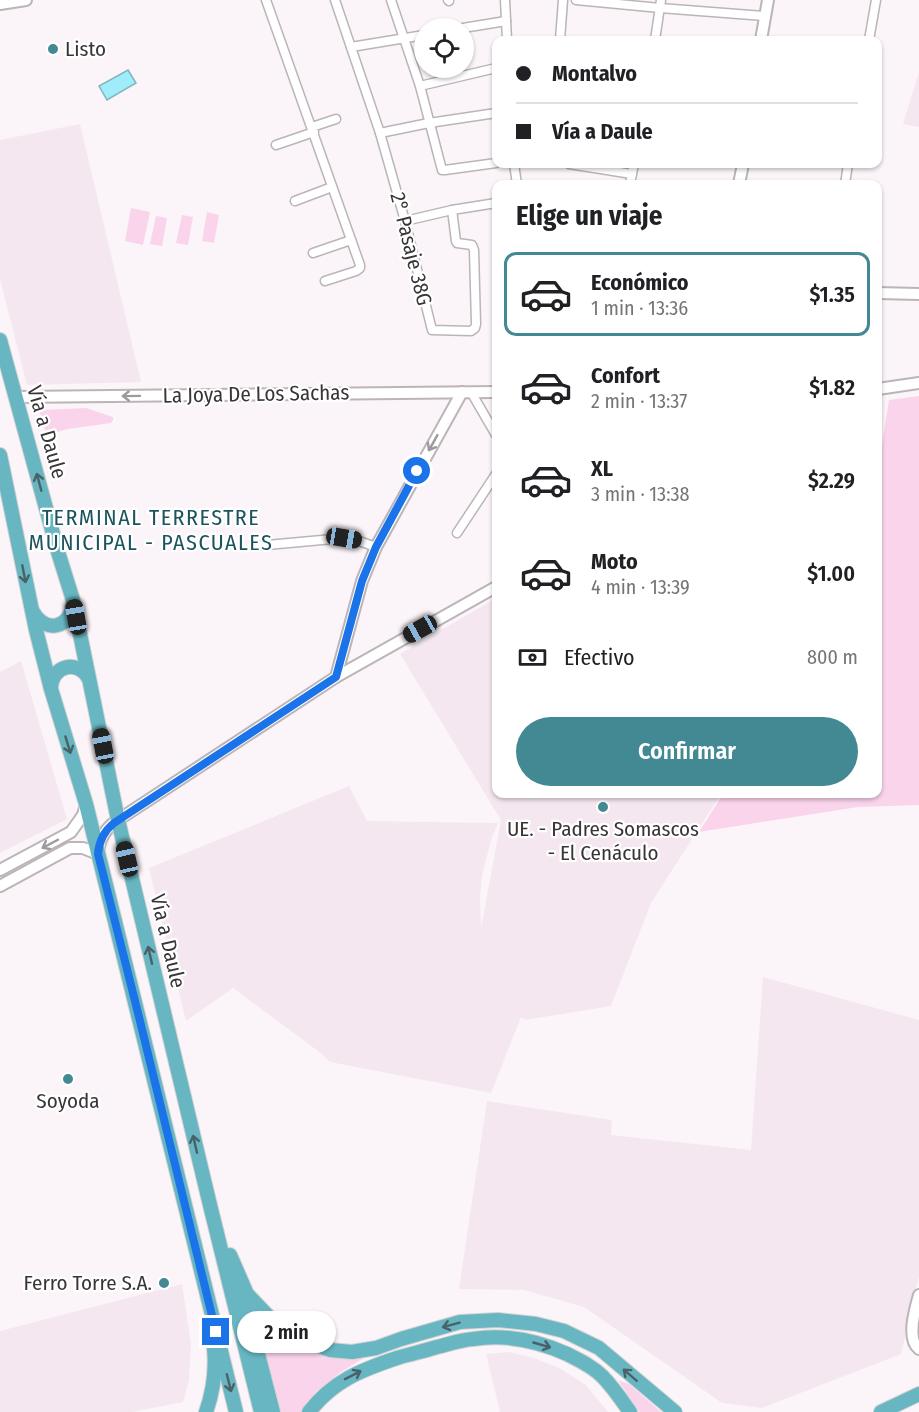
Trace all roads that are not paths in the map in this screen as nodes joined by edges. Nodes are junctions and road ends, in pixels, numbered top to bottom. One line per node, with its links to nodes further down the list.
1 (26, 0): 10 (street)
2 (266, 0): 28 (street)
3 (335, 0): 22 (street, 2° Pasaje 38G)
4 (391, 0): 21 (street)
5 (505, 0): 13 (street)
6 (563, 0): 16 (street)
7 (576, 0): 11 (street)
8 (768, 0): 12 (street)
9 (876, 0): 19 (street)
10 (0, 4)
11 (660, 4): 12 (street); 17 (street)
12 (765, 16): 18 (street)
13 (506, 21): 14 (street); 15 (street)
14 (474, 26)
15 (507, 36)
16 (560, 36)
17 (656, 36)
18 (762, 36)
19 (870, 36)
20 (414, 37): 21 (street)
21 (405, 38): 22 (street); 24 (street)
22 (351, 47): 29 (street, 2° Pasaje 38G)
23 (492, 69): 24 (street)
24 (420, 86): 27 (street)
25 (492, 114): 27 (street)
26 (336, 118): 28 (street)
27 (429, 123): 29 (street); 31 (street)
28 (313, 130): 30 (street); 36 (street)
29 (380, 133): 40 (street, 2° Pasaje 38G)
30 (276, 146)
31 (492, 164)
32 (594, 168): 34 (street)
33 (633, 168): 34 (street)
34 (632, 174): 35 (street)
35 (631, 180)
36 (332, 187): 37 (street); 41 (street)
37 (295, 201)
38 (492, 205): 39 (street)
39 (452, 210): 40 (street); 40 (street, 2° Pasaje 38G)
40 (405, 221)
41 (351, 240): 42 (street); 43 (street)
42 (313, 253)
43 (325, 280)
44 (882, 293): 45 (street)
45 (919, 294)
46 (0, 340): 51 (highway, Vía a Daule)
47 (919, 383): 48 (street)
48 (882, 388)
49 (466, 392): 50 (street, La Joya De Los Sachas); 51 (street, La Joya De Los Sachas, one-way to 51); 52 (street); 57 (street, one-way to 57)
50 (492, 392)
51 (15, 397): 59 (highway, Vía a Daule, one-way to 51)
52 (492, 429)
53 (0, 454): 60 (highway, one-way to 60)
54 (492, 480): 55 (street)
55 (457, 533)
56 (256, 546): 57 (street)
57 (376, 547): 61 (street)
58 (492, 589): 61 (street)
59 (73, 600): 60 (highway); 62 (highway, Vía a Daule)
60 (30, 604): 63 (highway)
61 (336, 677): 65 (street)
62 (90, 681): 63 (highway); 65 (highway, Vía a Daule)
63 (51, 689): 64 (highway, one-way to 64)
64 (86, 804): 66 (highway); 67 (street, one-way to 67)
65 (118, 820): 66 (street); 69 (highway, Vía a Daule, one-way to 65)
66 (98, 854): 68 (street); 72 (highway)
67 (0, 870)
68 (0, 886)
69 (208, 1201): 70 (highway); 77 (highway, Vía a Daule)
70 (238, 1278): 78 (highway); 81 (highway, one-way to 70)
71 (918, 1302): 73 (street)
72 (211, 1313): 75 (highway); 76 (highway, one-way to 76)
73 (919, 1349)
74 (919, 1394): 82 (highway)
75 (206, 1412)
76 (236, 1412)
77 (261, 1412)
78 (273, 1412)
79 (309, 1412): 80 (highway, one-way to 80)
80 (630, 1412)
81 (675, 1412)
82 (881, 1412)

